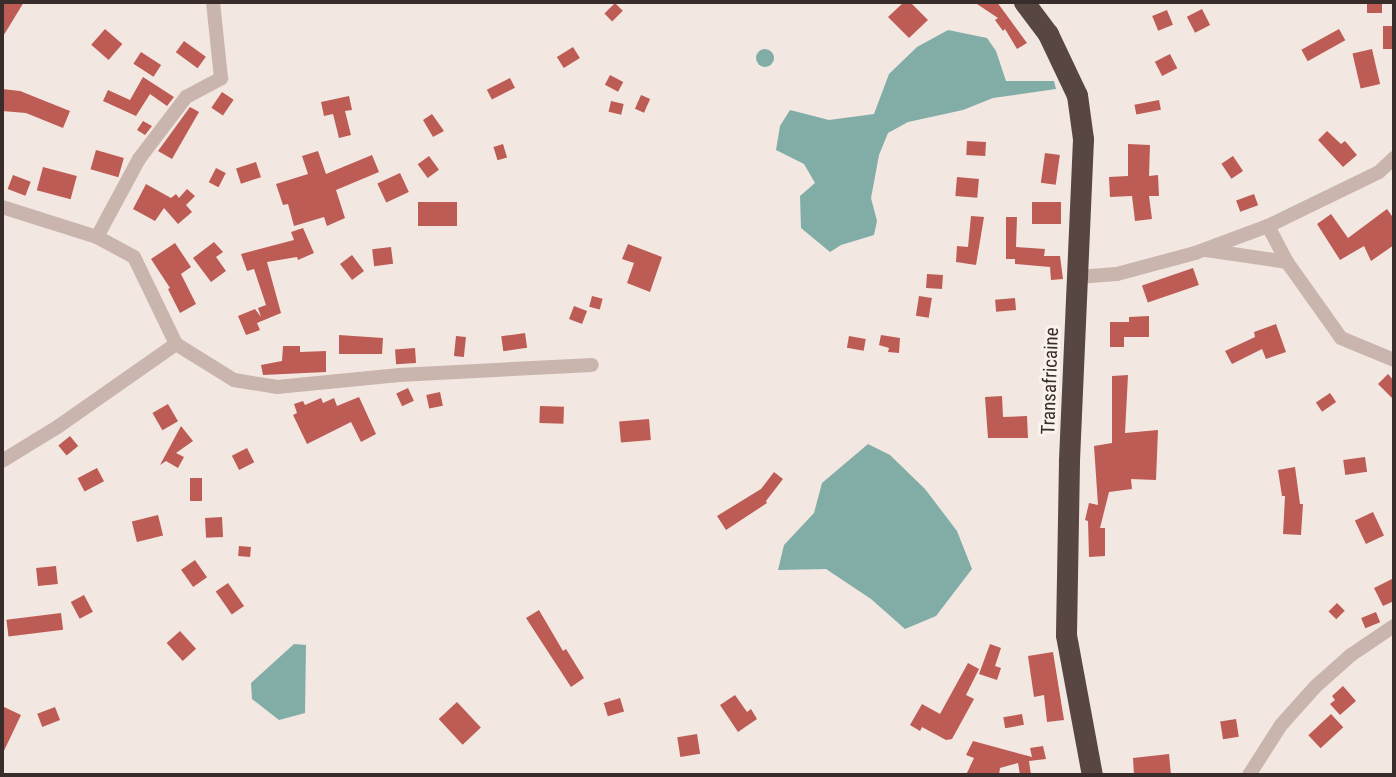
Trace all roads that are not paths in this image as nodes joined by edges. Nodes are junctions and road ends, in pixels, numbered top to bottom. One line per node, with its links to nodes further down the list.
1 (213, 2): 6 (street)
2 (1024, 2): 9 (highway, Transafricaine)
3 (1394, 158): 5 (street)
4 (2, 207): 6 (street)
5 (1268, 226): 7 (street); 8 (street)
6 (97, 237): 10 (street)
7 (1202, 250): 8 (street); 9 (street)
8 (1287, 262): 11 (street)
9 (1077, 277): 15 (highway, Transafricaine)
10 (176, 344): 12 (street); 13 (street)
11 (1394, 360)
12 (592, 365)
13 (2, 461)
14 (1394, 626): 16 (street)
15 (1092, 775)
16 (1249, 775)

